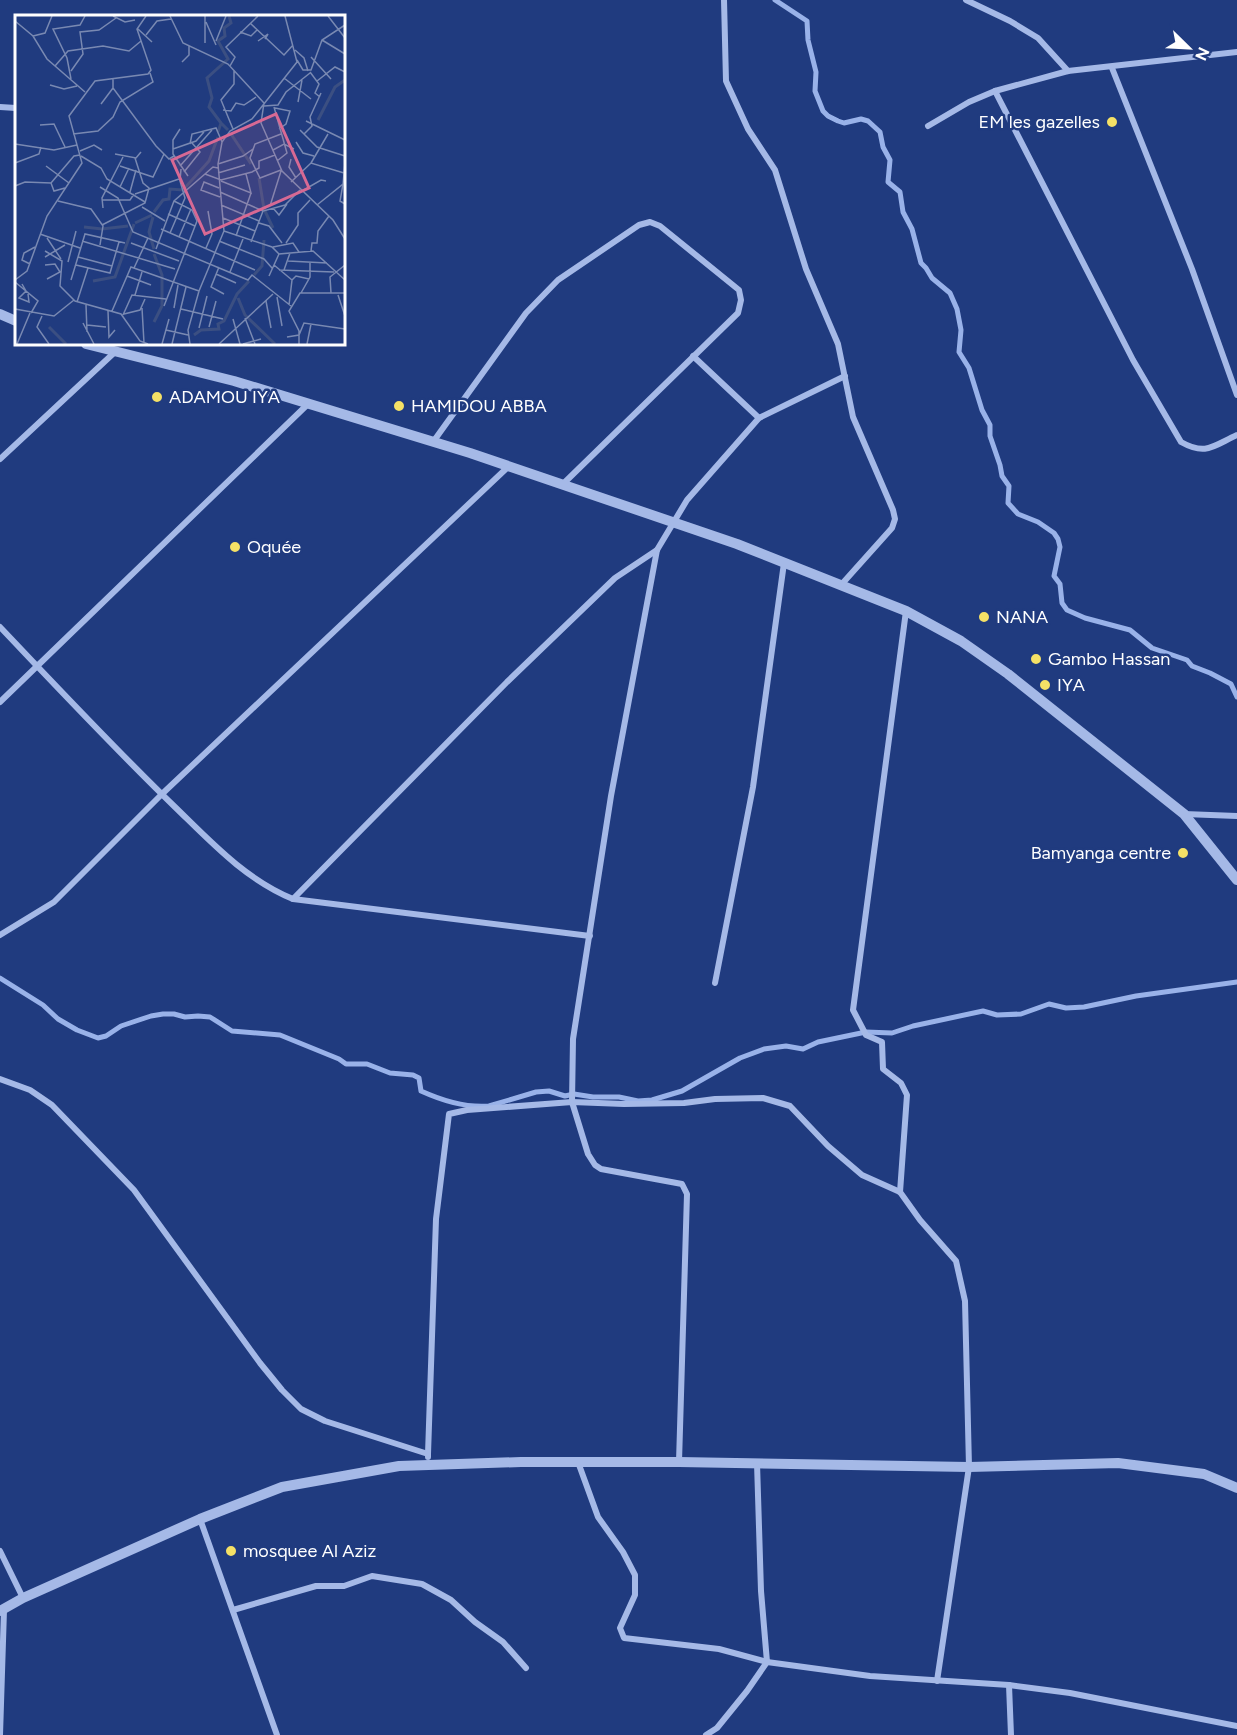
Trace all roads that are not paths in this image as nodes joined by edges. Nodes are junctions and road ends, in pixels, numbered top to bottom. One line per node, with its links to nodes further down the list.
1 (724, 0): 15 (street)
2 (966, 0): 5 (street)
3 (1237, 52): 4 (street)
4 (1112, 68): 5 (street); 16 (street)
5 (1068, 71): 6 (street)
6 (995, 91): 9 (street); 19 (street)
7 (0, 106): 8 (street)
8 (15, 108)
9 (928, 126)
10 (0, 314): 11 (street)
11 (15, 321)
12 (95, 345): 13 (street)
13 (117, 350): 17 (street); 21 (street)
14 (693, 356): 18 (street); 20 (street); 23 (street)
15 (844, 376): 18 (street); 27 (street)
16 (1237, 394)
17 (308, 404): 20 (street); 30 (street)
18 (759, 418): 24 (street)
19 (1237, 435)
20 (433, 442): 22 (street)
21 (0, 459)
22 (509, 466): 23 (street); 32 (street)
23 (564, 483): 24 (street)
24 (674, 521): 25 (street); 26 (street)
25 (657, 550): 36 (street); 38 (street)
26 (784, 563): 27 (street); 39 (street)
27 (841, 585): 28 (street)
28 (906, 611): 33 (street); 42 (street)
29 (0, 627): 30 (street)
30 (38, 667): 31 (street); 32 (street)
31 (0, 702)
32 (162, 794): 36 (street); 37 (street)
33 (1184, 814): 34 (street); 35 (street)
34 (1237, 816)
35 (1237, 880)
36 (293, 899): 38 (street)
37 (0, 935)
38 (590, 936): 41 (street)
39 (715, 982)
40 (0, 1079): 43 (street)
41 (572, 1102): 42 (street); 43 (street); 45 (street)
42 (900, 1192): 47 (street)
43 (429, 1459): 44 (street); 49 (street)
44 (578, 1462): 45 (street); 54 (street)
45 (679, 1462): 46 (street)
46 (757, 1463): 47 (street); 54 (street)
47 (969, 1467): 48 (street); 56 (street)
48 (1237, 1488)
49 (200, 1519): 51 (street); 53 (street)
50 (0, 1551): 51 (street)
51 (23, 1598): 52 (street)
52 (2, 1610): 59 (street)
53 (233, 1610): 55 (street); 60 (street)
54 (766, 1662): 56 (street); 61 (street)
55 (526, 1668)
56 (937, 1681): 57 (street)
57 (1009, 1685): 58 (street); 62 (street)
58 (1237, 1726)
59 (0, 1735)
60 (277, 1735)
61 (705, 1735)
62 (1011, 1735)

